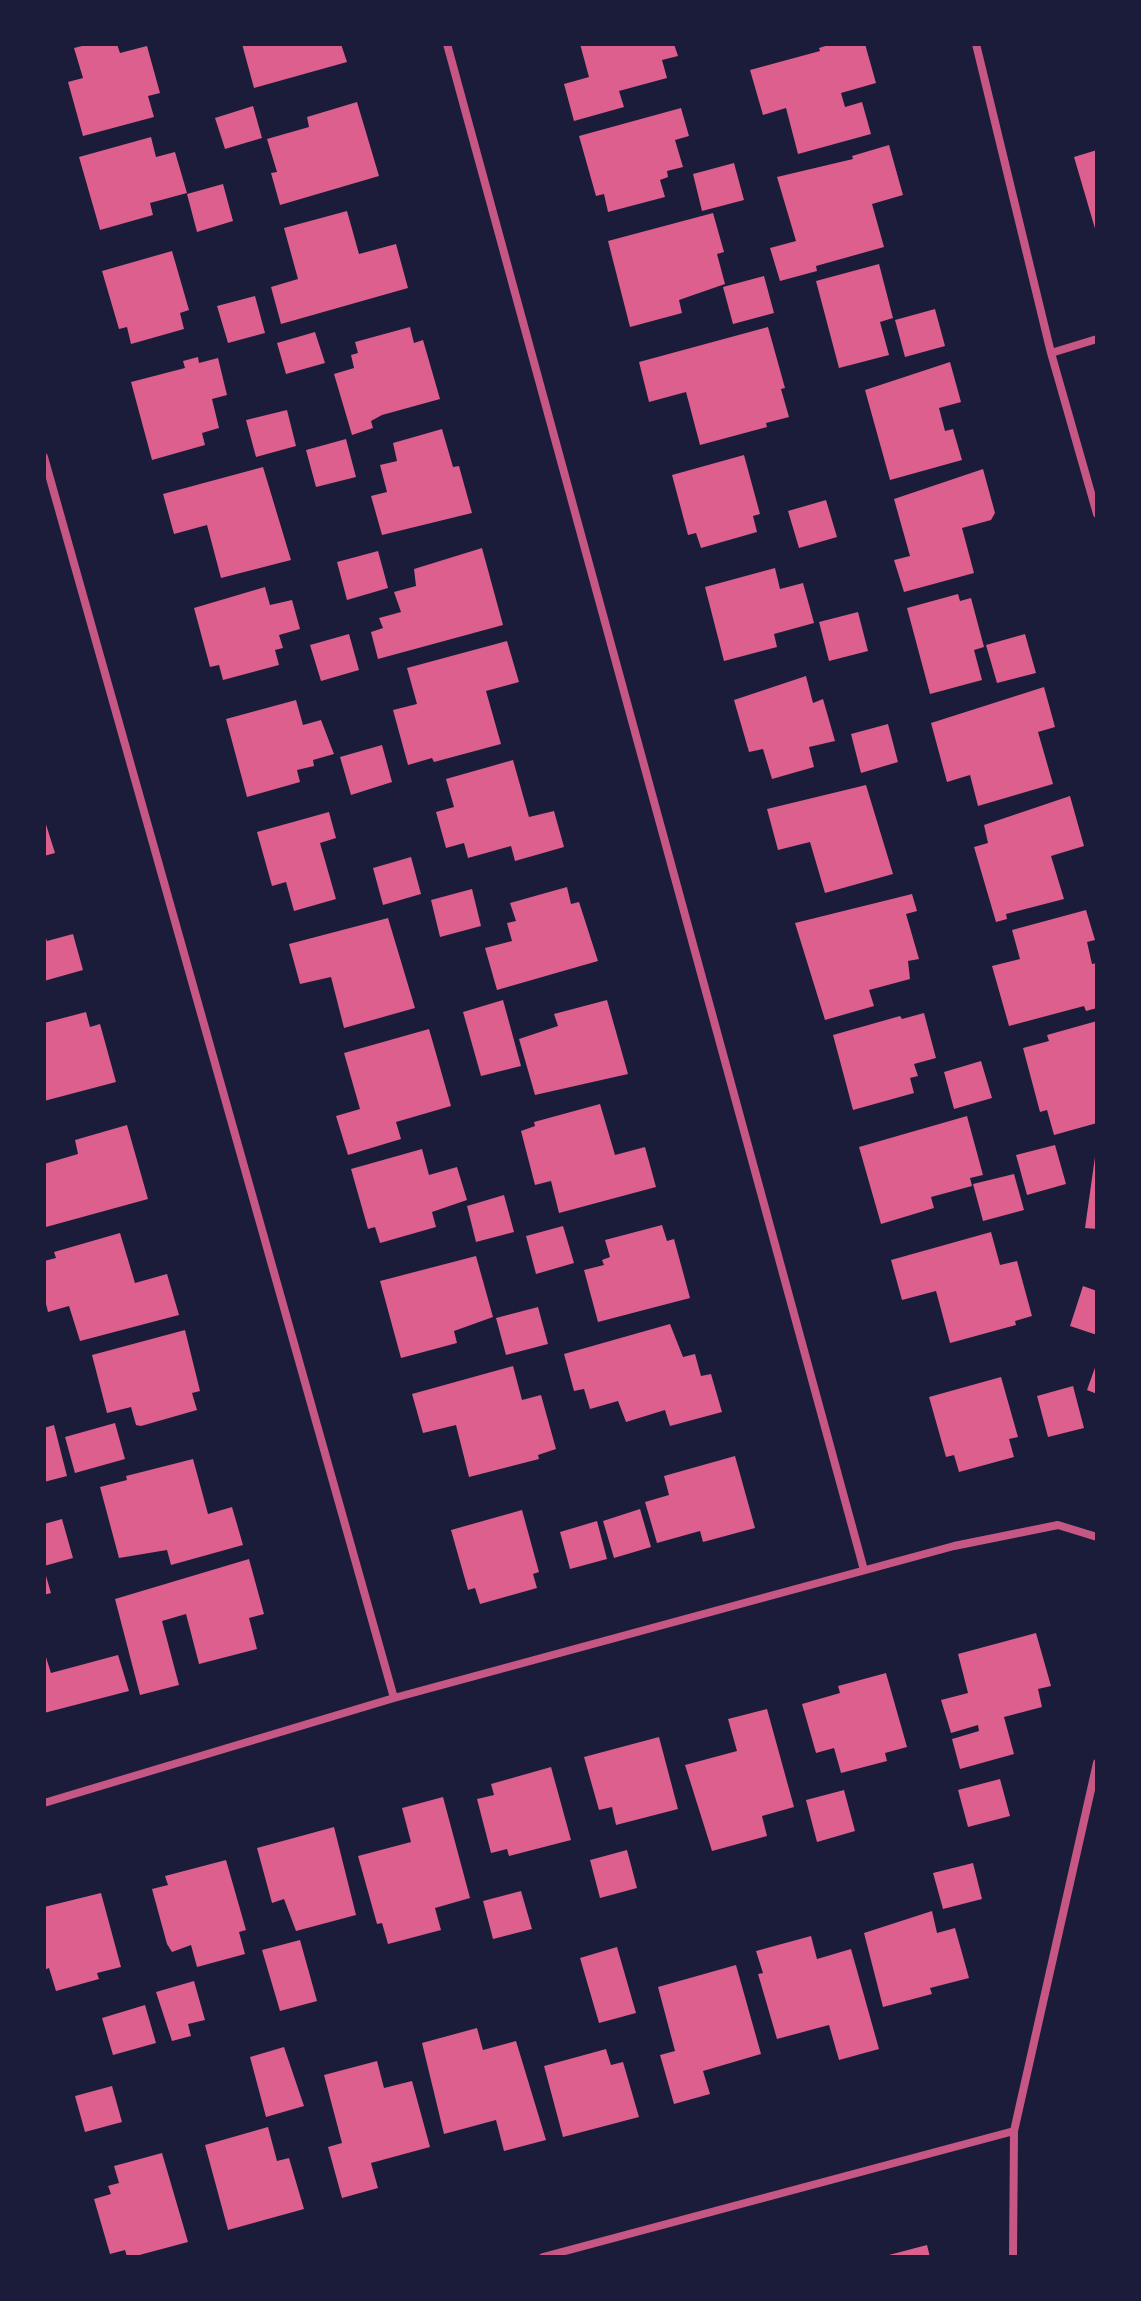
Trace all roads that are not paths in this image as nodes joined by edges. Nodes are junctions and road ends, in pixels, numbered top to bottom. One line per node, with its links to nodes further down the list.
1 (447, 44): 8 (street)
2 (976, 44): 4 (street)
3 (1097, 339): 4 (street)
4 (1051, 353): 6 (street)
5 (44, 457): 9 (street)
6 (1097, 514)
7 (1097, 1537): 8 (street)
8 (864, 1570): 9 (street)
9 (394, 1698): 11 (street)
10 (1097, 1763): 12 (street)
11 (44, 1803)
12 (1014, 2131): 13 (street); 14 (street)
13 (543, 2257)
14 (1013, 2257)

